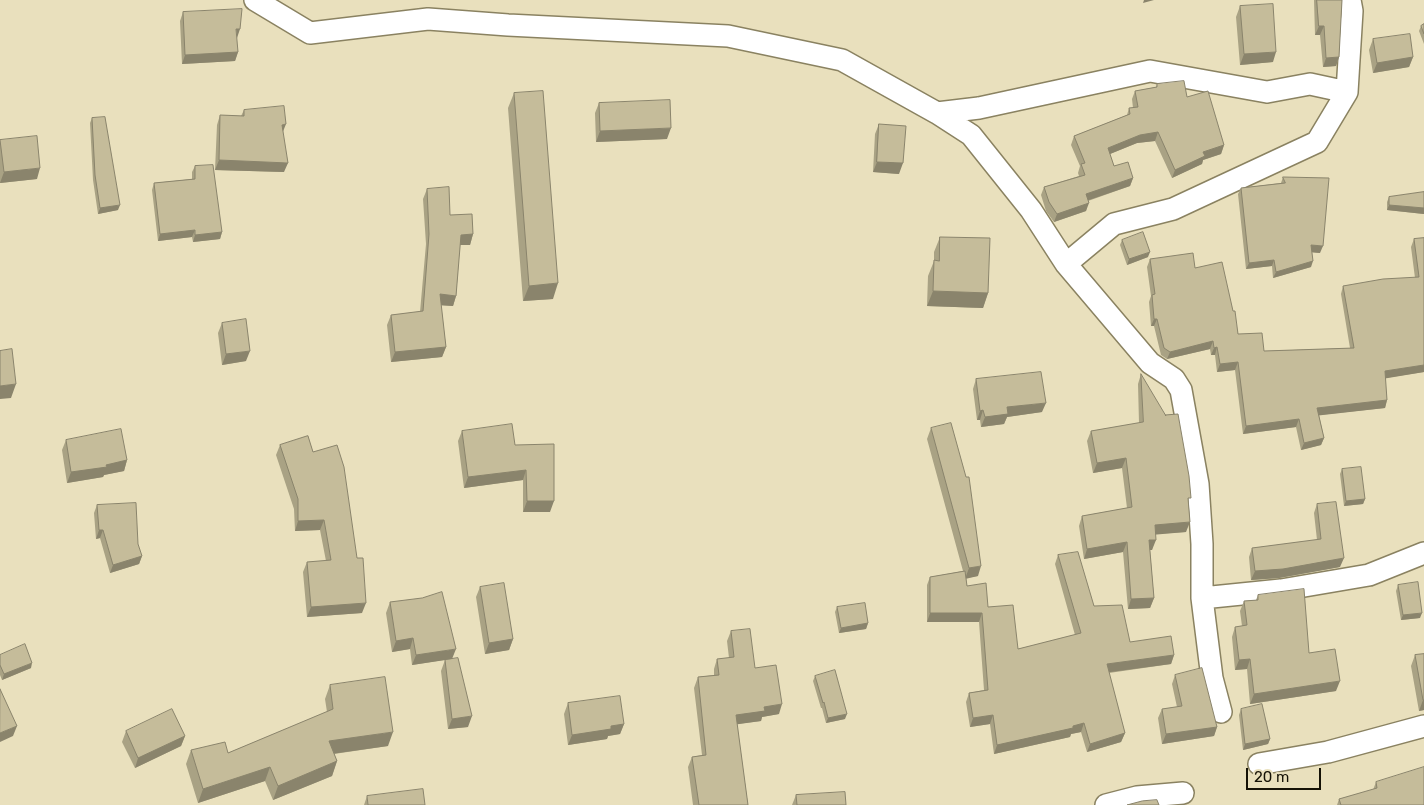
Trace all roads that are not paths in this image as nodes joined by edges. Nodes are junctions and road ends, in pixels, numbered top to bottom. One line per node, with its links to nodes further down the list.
1 (255, 0): 4 (street)
2 (1350, 0): 3 (street)
3 (1347, 92): 4 (street); 5 (street)
4 (937, 114): 5 (street)
5 (1066, 264): 7 (street)
6 (1424, 553): 7 (street)
7 (1202, 598): 8 (street)
8 (1221, 712)
9 (1424, 726): 10 (street)
10 (1258, 764)
11 (1183, 793): 12 (street)
12 (1106, 805)

